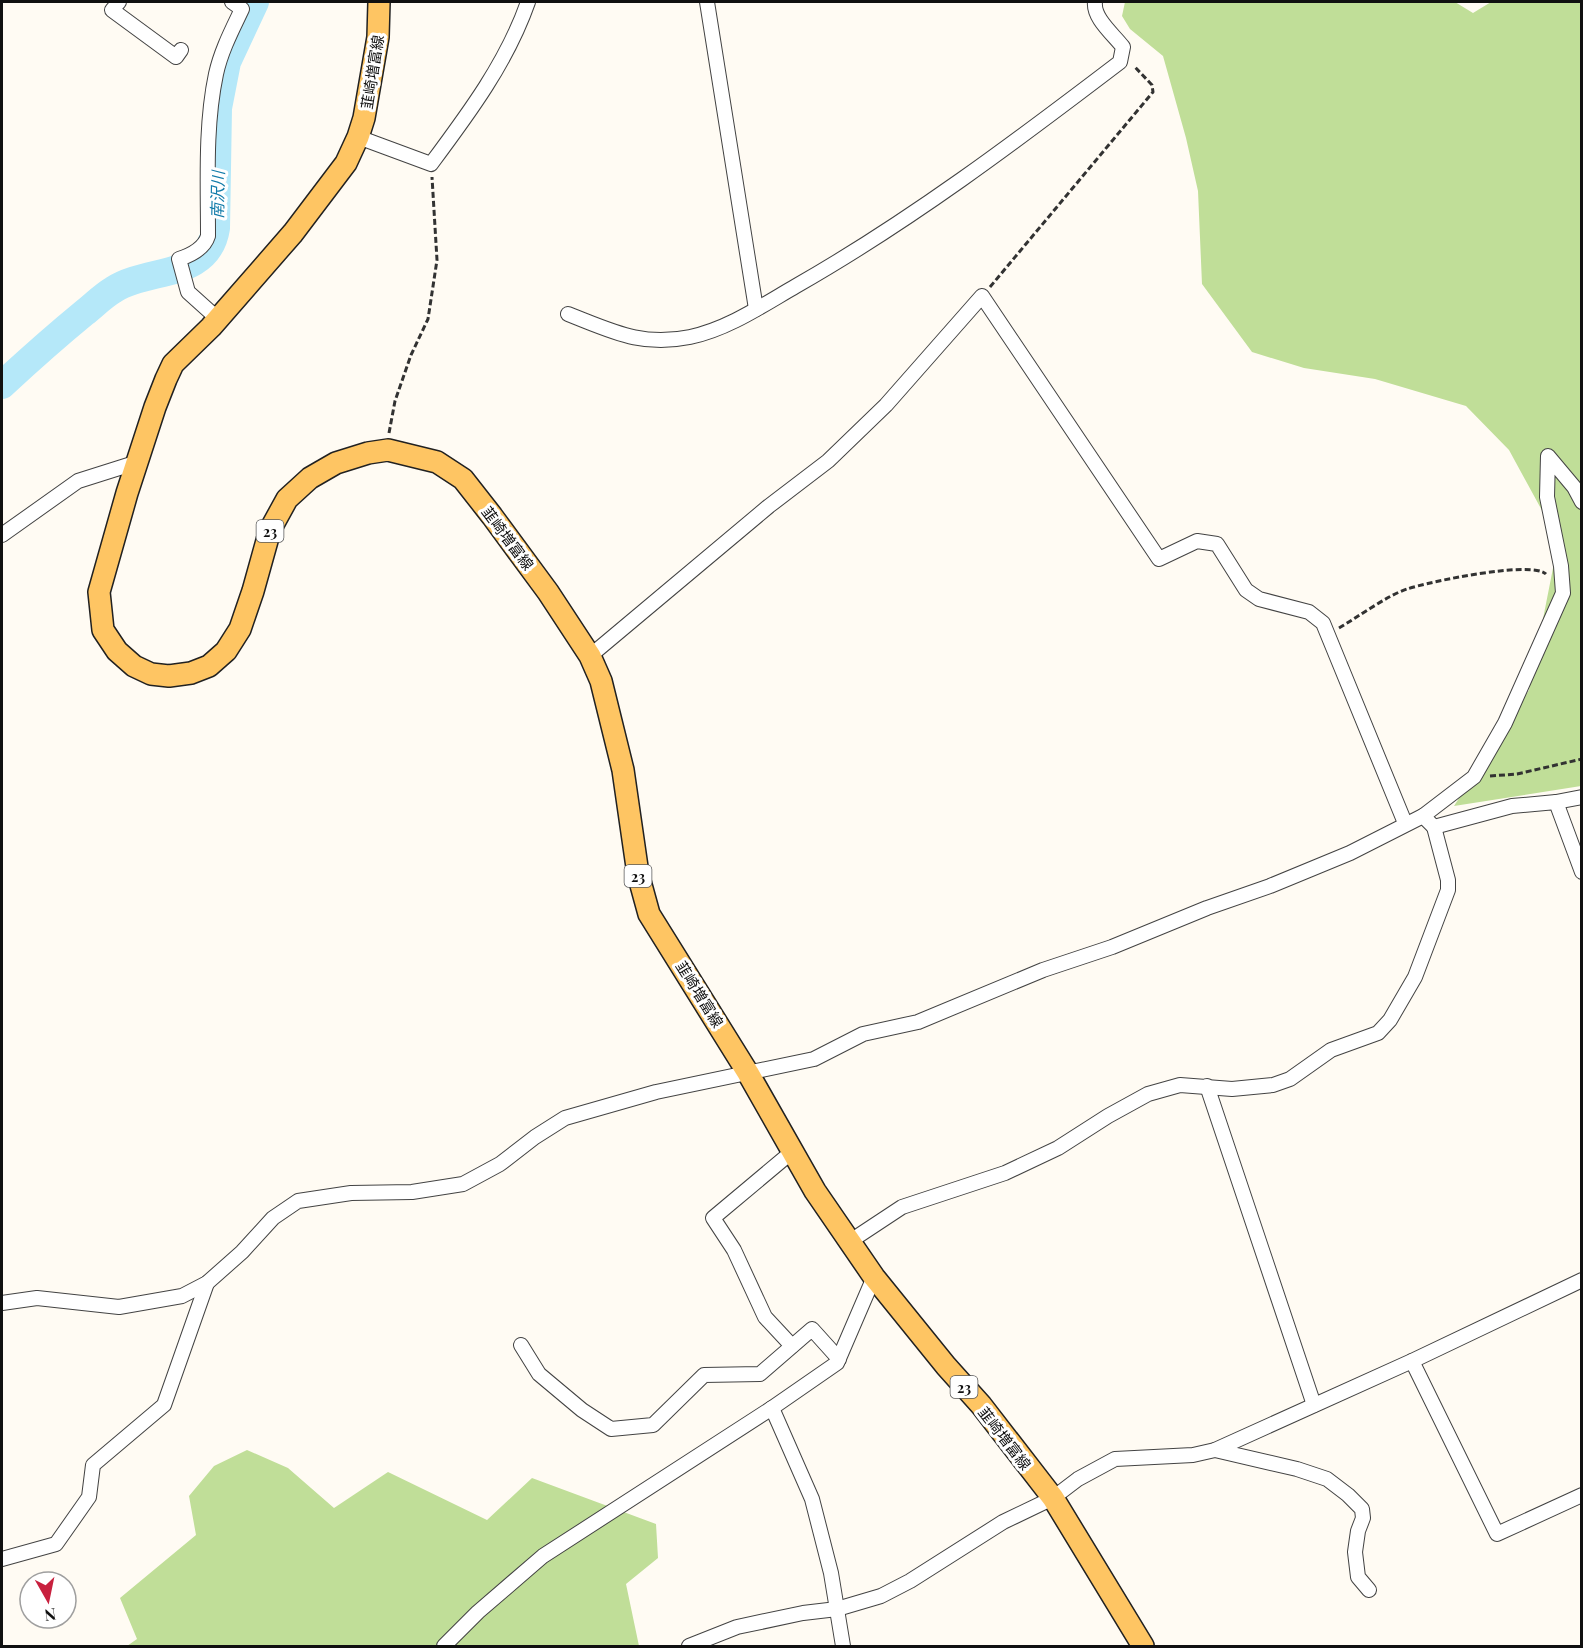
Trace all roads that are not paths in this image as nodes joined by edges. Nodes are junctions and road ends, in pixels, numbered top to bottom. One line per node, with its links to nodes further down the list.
1 (119, 2): 7 (street)
2 (232, 2): 11 (street)
3 (379, 2): 8 (main road, 韮崎増富線 / 23)
4 (528, 2): 8 (street)
5 (707, 2): 9 (street)
6 (1095, 2): 9 (street)
7 (181, 50)
8 (358, 137): 11 (main road, 韮崎増富線 / 23)
9 (756, 309): 10 (street)
10 (568, 314)
11 (218, 319): 12 (main road, 韮崎増富線 / 23)
12 (138, 462): 14 (street); 15 (main road, 韮崎増富線 / 23)
13 (1581, 502): 18 (street)
14 (2, 535)
15 (590, 656): 19 (street); 22 (main road, 韮崎増富線 / 23)
16 (1581, 797): 17 (street)
17 (1556, 802): 20 (street); 21 (street)
18 (1423, 816): 19 (street); 20 (street)
19 (1405, 823): 22 (street)
20 (1434, 827): 23 (street)
21 (1581, 873)
22 (748, 1073): 24 (main road, 韮崎増富線 / 23); 28 (street)
23 (1208, 1086): 25 (street); 34 (street)
24 (793, 1151): 25 (main road, 韮崎増富線 / 23); 31 (street)
25 (849, 1242): 26 (main road, 韮崎増富線 / 23)
26 (874, 1277): 32 (street); 38 (main road, 韮崎増富線 / 23)
27 (1581, 1280): 33 (street)
28 (207, 1283): 29 (street); 39 (street)
29 (2, 1303)
30 (521, 1346): 31 (street)
31 (792, 1346): 32 (street)
32 (839, 1359): 35 (street)
33 (1412, 1361): 34 (street); 37 (street)
34 (1314, 1406): 36 (street)
35 (772, 1408): 41 (street); 42 (street)
36 (1215, 1450): 38 (street); 40 (street)
37 (1581, 1495)
38 (1053, 1498): 41 (street); 45 (main road, 韮崎増富線 / 23)
39 (2, 1559)
40 (1369, 1590)
41 (837, 1609): 43 (street); 44 (street)
42 (444, 1647)
43 (689, 1647)
44 (843, 1647)
45 (1143, 1647)

